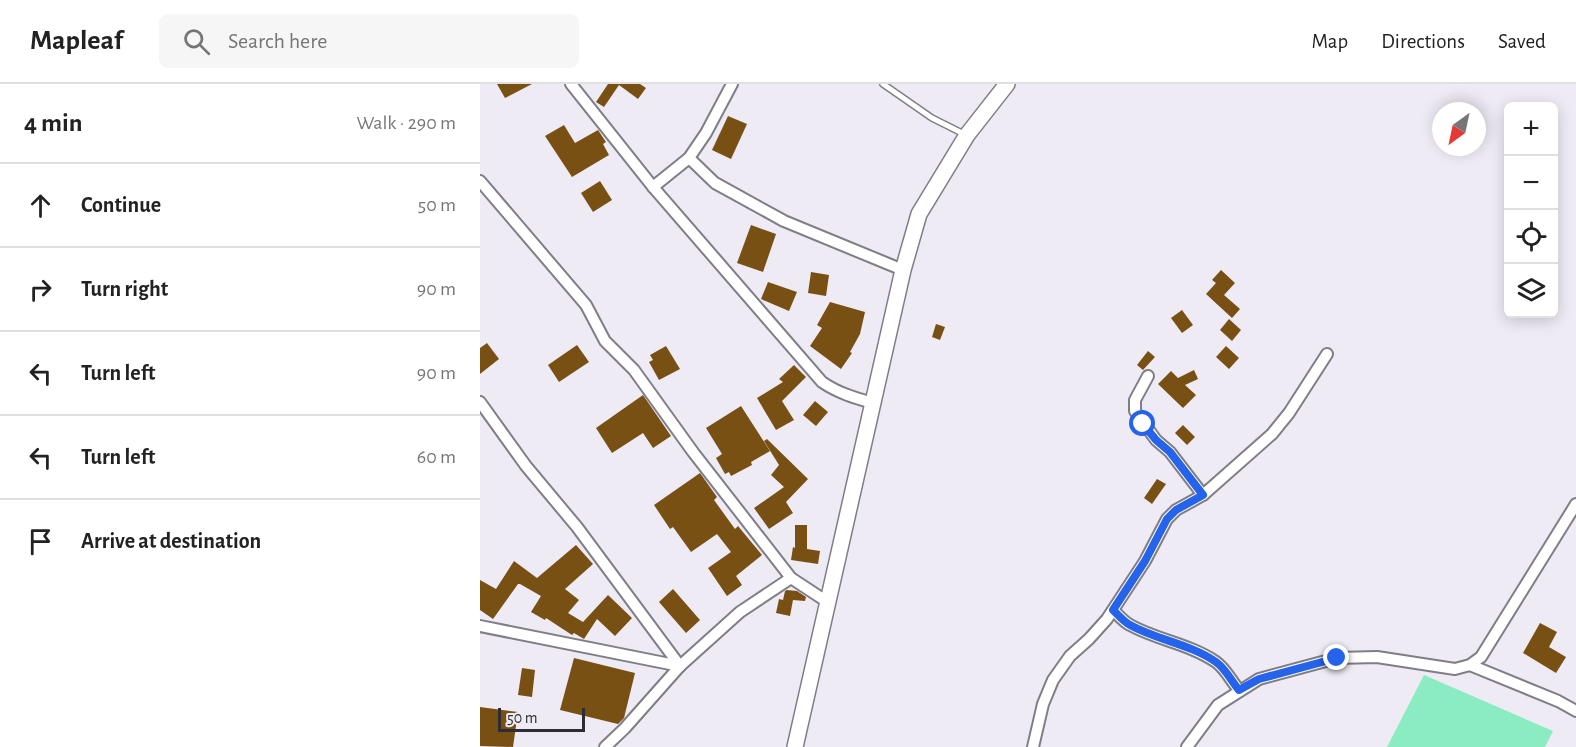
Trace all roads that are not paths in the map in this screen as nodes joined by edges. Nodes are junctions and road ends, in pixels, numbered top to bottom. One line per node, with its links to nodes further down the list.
1 (571, 84): 8 (street)
2 (732, 84): 6 (street)
3 (883, 84): 5 (lane)
4 (1007, 84): 5 (street)
5 (967, 135): 9 (street)
6 (689, 158): 8 (street); 9 (street)
7 (480, 181): 16 (street)
8 (652, 187): 13 (street)
9 (903, 270): 13 (street)
10 (1327, 354): 14 (street)
11 (1148, 376): 14 (street)
12 (480, 402): 21 (street)
13 (873, 403): 17 (street)
14 (1203, 495): 18 (street)
15 (1576, 504): 20 (street)
16 (791, 578): 17 (street); 21 (street)
17 (828, 603): 25 (street)
18 (1113, 610): 22 (street); 26 (street)
19 (480, 626): 21 (street)
20 (1470, 665): 22 (street); 23 (street)
21 (680, 666): 24 (street)
22 (1239, 690): 27 (street)
23 (1576, 711)
24 (605, 747)
25 (795, 747)
26 (1033, 747)
27 (1187, 747)

